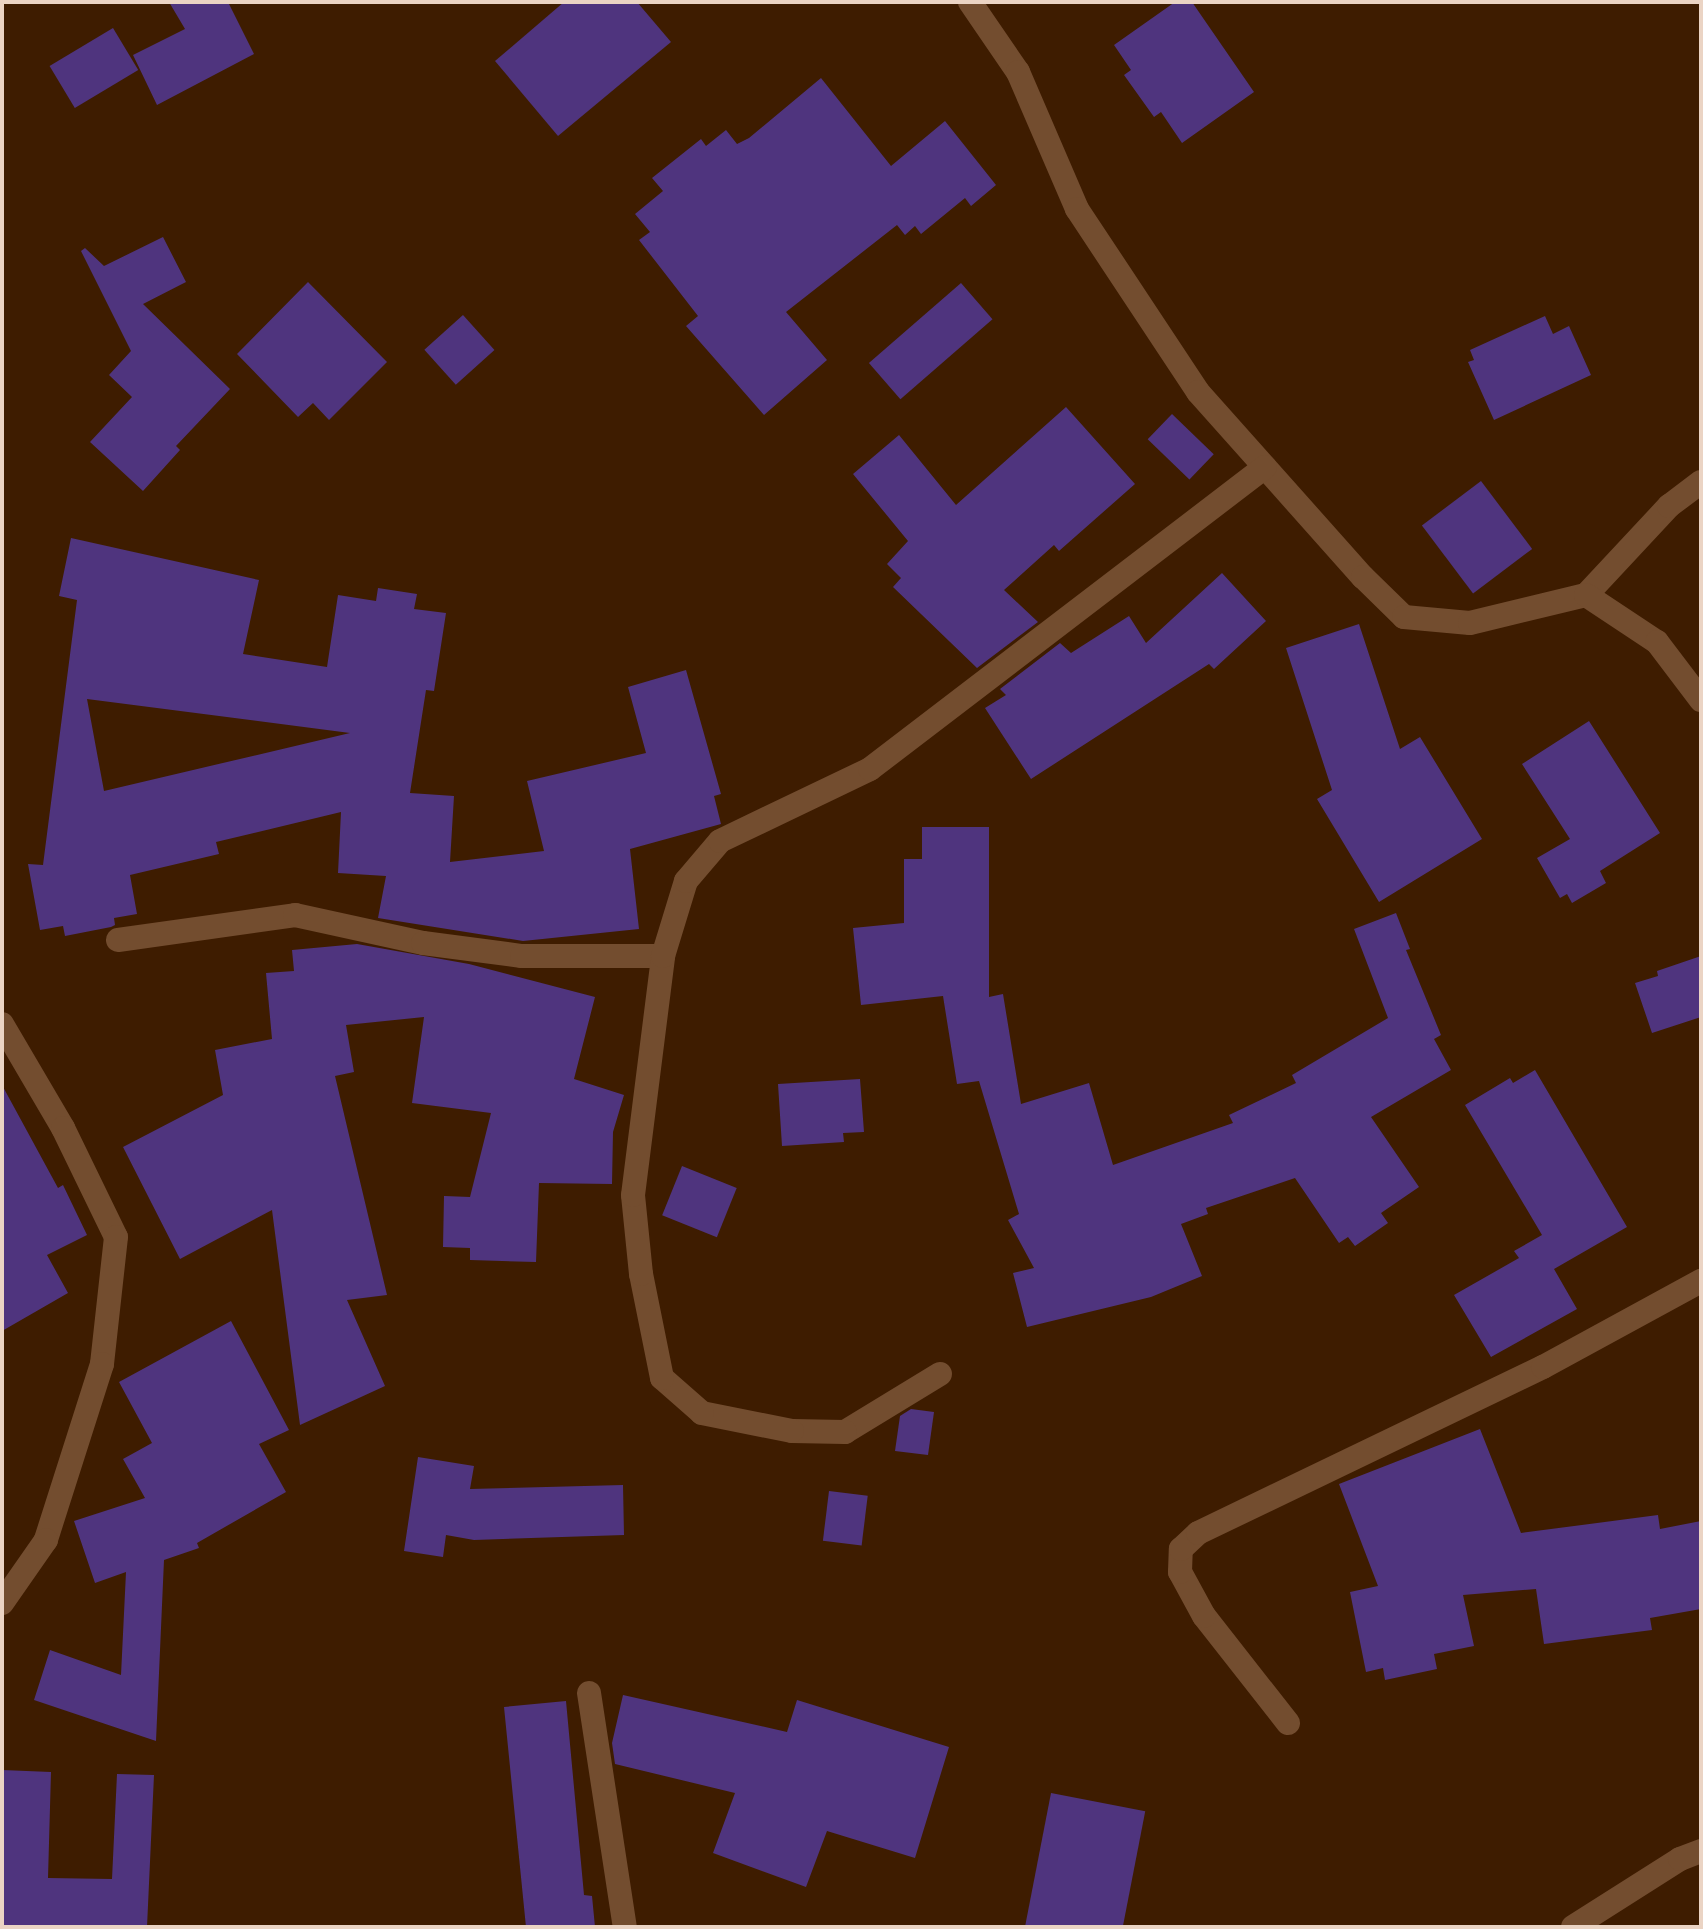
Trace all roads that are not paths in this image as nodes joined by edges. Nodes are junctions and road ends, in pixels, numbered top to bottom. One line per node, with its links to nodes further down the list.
1 (970, 2): 2 (street)
2 (1265, 467): 4 (street); 7 (street)
3 (1701, 482): 4 (street)
4 (1586, 595): 5 (street)
5 (1701, 700)
6 (118, 940): 7 (street)
7 (663, 956): 10 (street)
8 (2, 1024): 11 (street)
9 (1700, 1284): 13 (street)
10 (940, 1374)
11 (2, 1603)
12 (589, 1693): 15 (street)
13 (1288, 1723)
14 (1701, 1851): 16 (street)
15 (625, 1927)
16 (1573, 1927)

